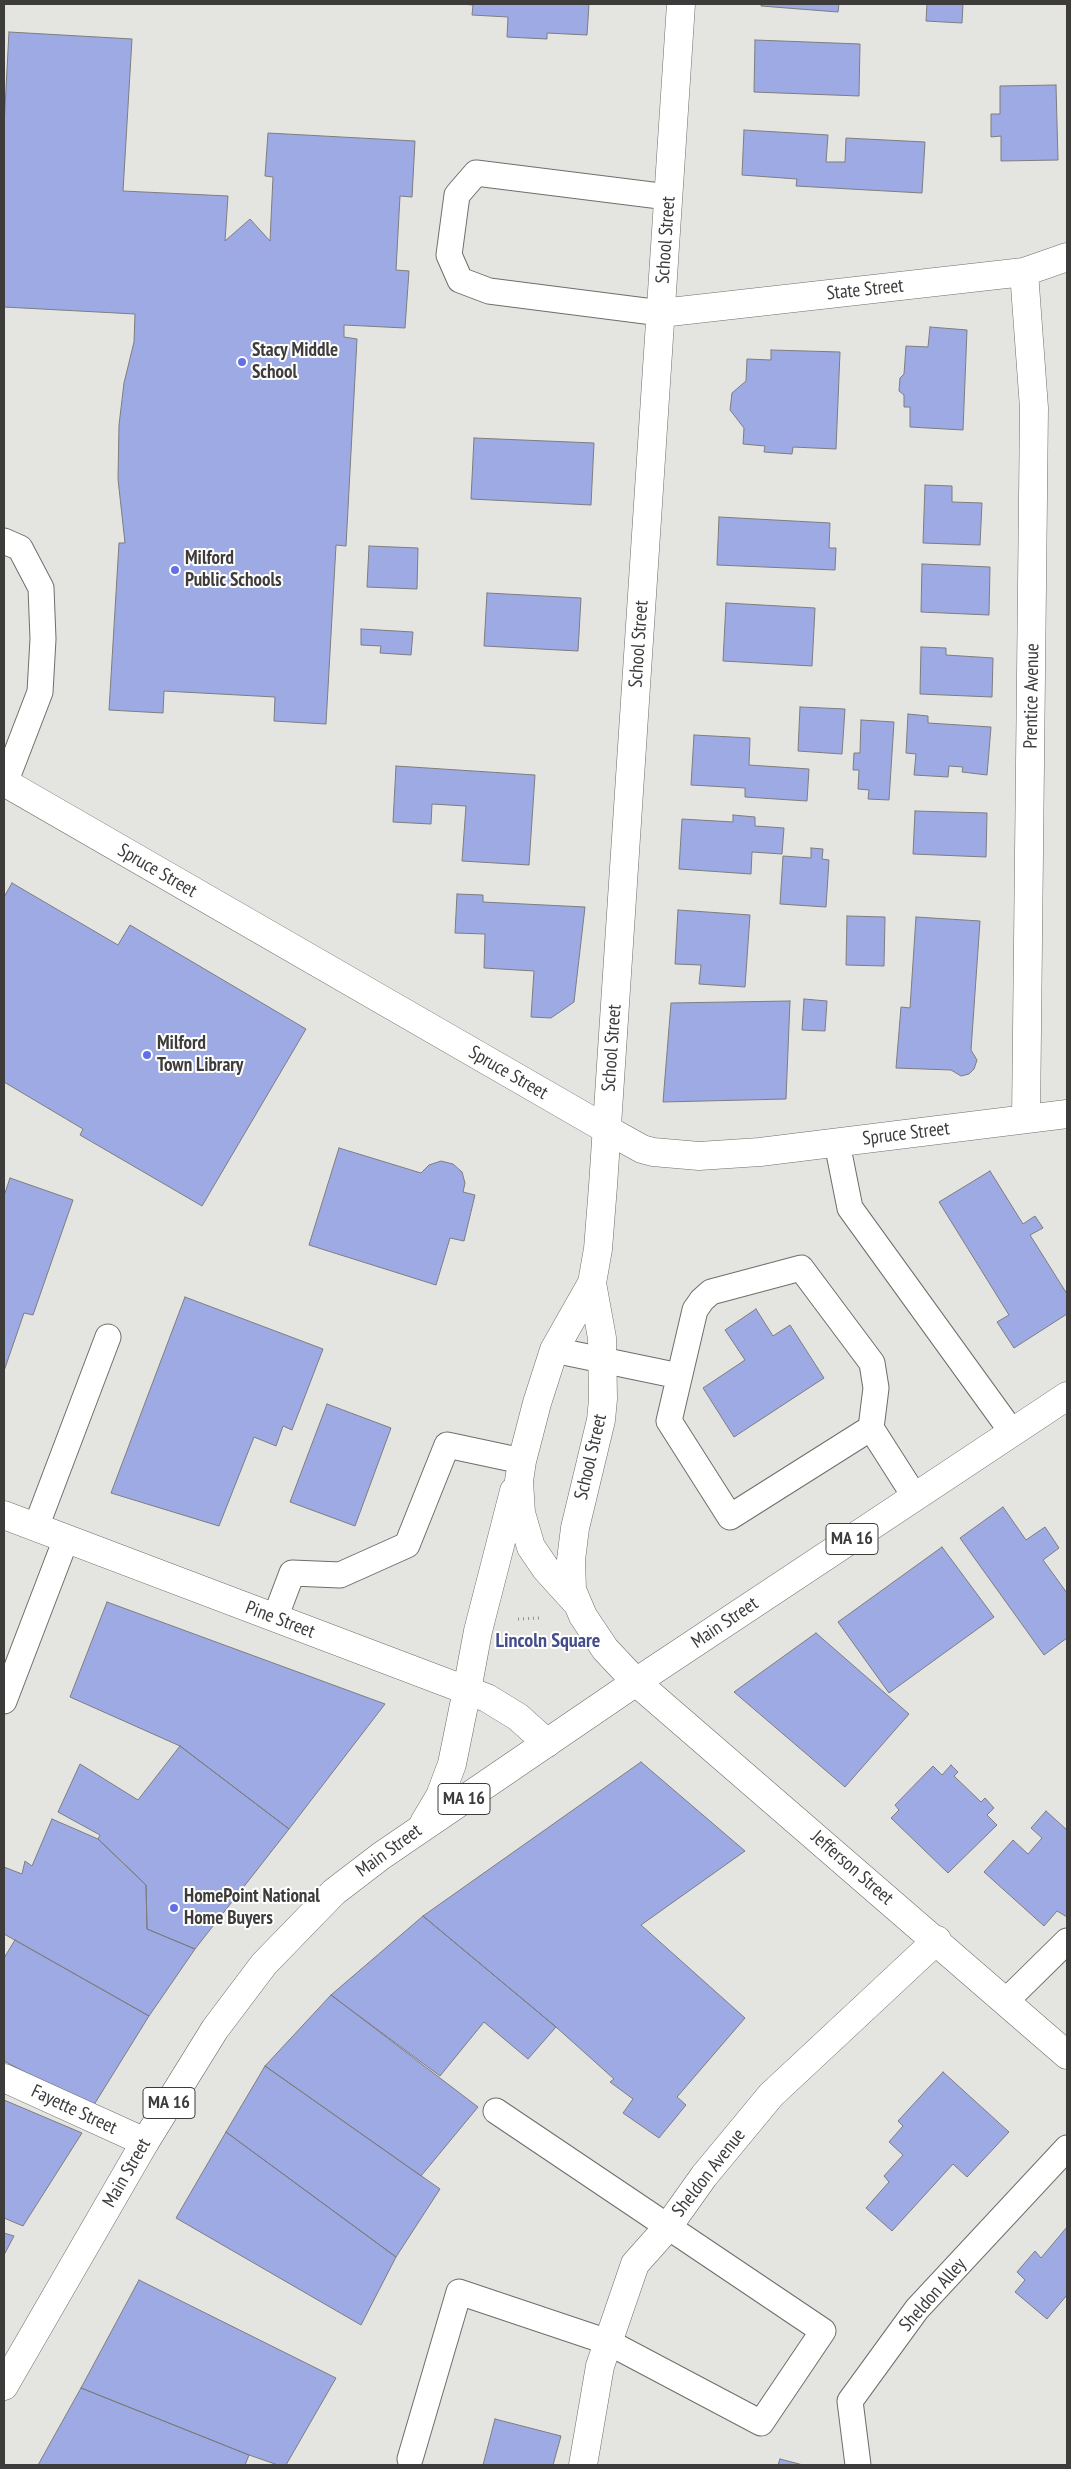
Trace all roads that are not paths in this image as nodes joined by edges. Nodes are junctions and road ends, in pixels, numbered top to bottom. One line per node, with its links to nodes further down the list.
1 (681, 4): 2 (street, School Street)
2 (668, 197): 5 (street, School Street); 5 (lane)
3 (1067, 257): 4 (street, State Street)
4 (1024, 272): 5 (street, State Street); 9 (street, Prentice Avenue)
5 (661, 313): 10 (street, School Street)
6 (4, 540): 7 (lane)
7 (4, 782): 10 (street, Spruce Street)
8 (1067, 1114): 9 (street, Spruce Street)
9 (1026, 1119): 11 (street, Spruce Street)
10 (606, 1129): 11 (street, Spruce Street); 12 (street, School Street)
11 (836, 1143): 19 (lane)
12 (592, 1283): 14 (street, School Street); 15 (street, School Street)
13 (108, 1337): 23 (lane)
14 (554, 1350): 15 (lane); 20 (street, School Street)
15 (604, 1360): 16 (lane); 25 (street, School Street)
16 (679, 1376): 18 (lane); 18 (lane)
17 (1065, 1401): 19 (street, Main Street / MA 16)
18 (870, 1428): 21 (lane)
19 (1012, 1432): 21 (street, Main Street / MA 16)
20 (522, 1461): 25 (street, School Street); 26 (lane); 28 (street)
21 (915, 1497): 27 (street, Main Street / MA 16)
22 (4, 1515): 23 (street, Pine Street)
23 (36, 1527): 24 (street, Pine Street)
24 (66, 1538): 26 (street, Pine Street); 29 (lane)
25 (575, 1601): 27 (street, School Street)
26 (275, 1618): 28 (street, Pine Street)
27 (636, 1682): 30 (street, Main Street / MA 16); 32 (street, Jefferson Street)
28 (467, 1690): 30 (street, Pine Street); 31 (street)
29 (4, 1701)
30 (547, 1743): 31 (street, Main Street / MA 16)
31 (422, 1827): 38 (street, Main Street / MA 16)
32 (937, 1940): 34 (street, Jefferson Street); 40 (street, Sheldon Avenue)
33 (1067, 1941): 34 (lane)
34 (1006, 2001): 35 (street, Jefferson Street)
35 (1067, 2055)
36 (4, 2078): 38 (street, Fayette Street)
37 (496, 2111): 40 (lane)
38 (145, 2142): 42 (street, Main Street / MA 16)
39 (1067, 2148): 45 (lane, Sheldon Alley)
40 (667, 2228): 41 (street, Sheldon Avenue); 41 (lane)
41 (608, 2342): 43 (lane); 44 (street, Sheldon Avenue)
42 (4, 2386)
43 (410, 2459)
44 (583, 2465)
45 (858, 2465)

